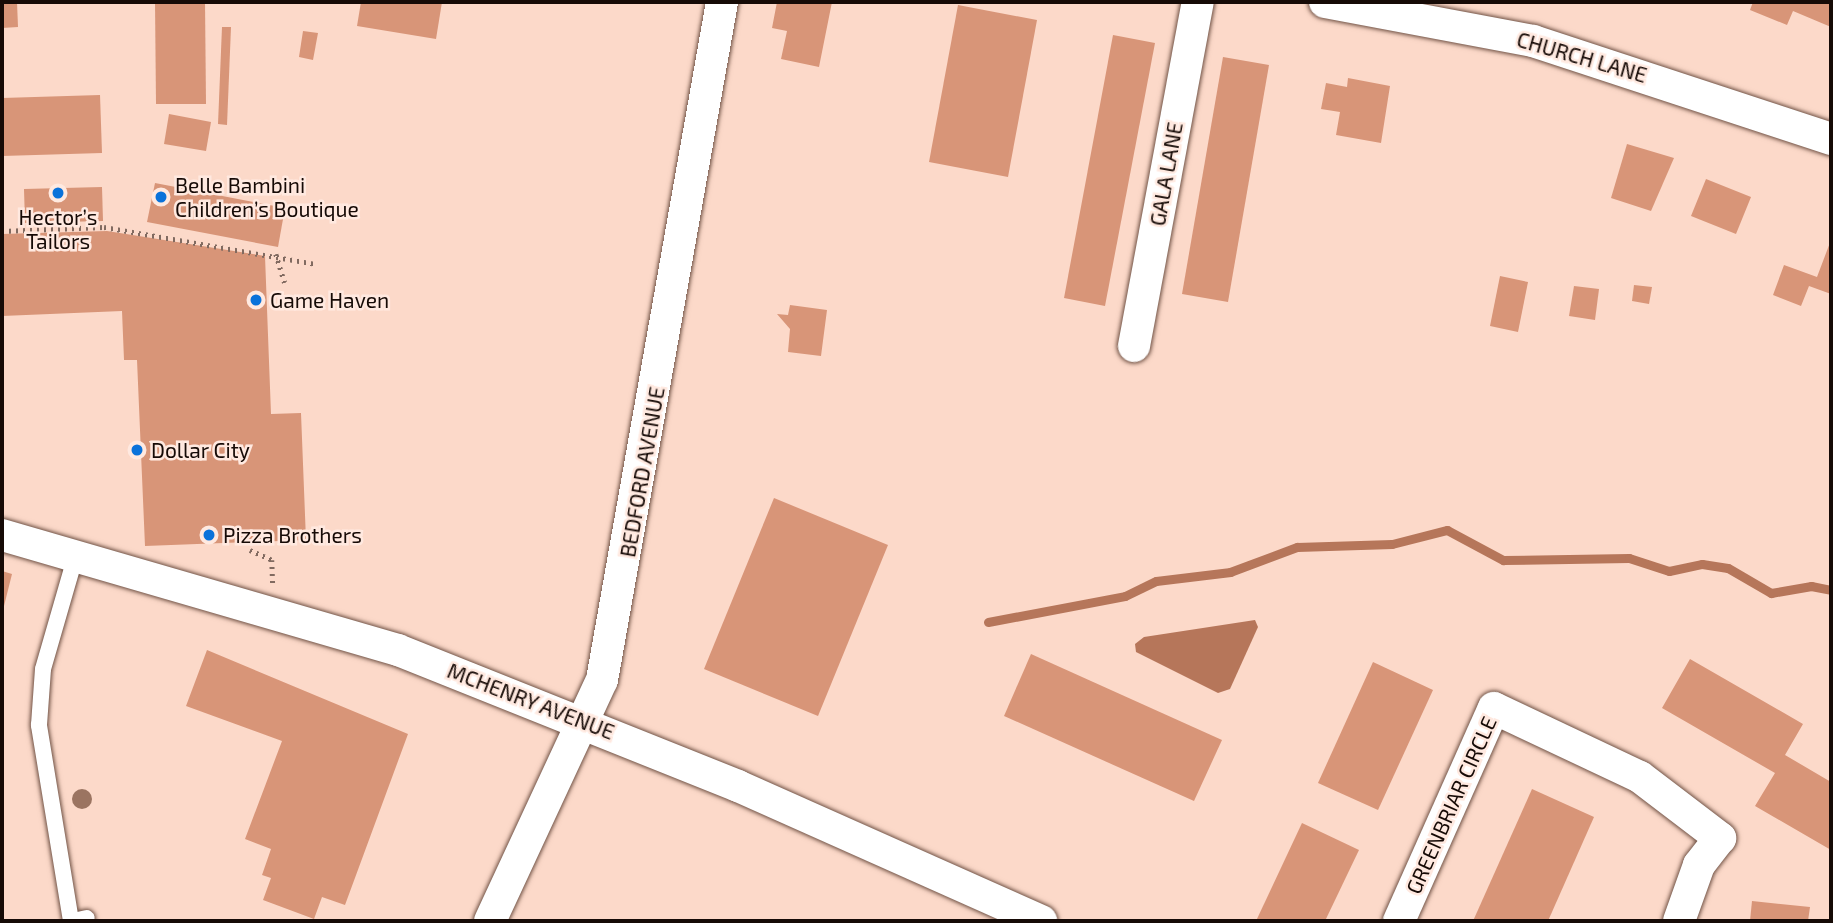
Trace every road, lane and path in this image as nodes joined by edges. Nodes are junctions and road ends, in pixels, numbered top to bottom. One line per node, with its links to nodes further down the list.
1 (722, 2): 15 (street, BEDFORD AVENUE)
2 (1198, 2): 10 (street, GALA LANE)
3 (1325, 2): 4 (street, CHURCH LANE)
4 (1449, 13): 5 (street, CHURCH LANE)
5 (1831, 139)
6 (2, 231): 7 (path)
7 (276, 254): 8 (path); 9 (path)
8 (317, 264)
9 (285, 283)
10 (1134, 346)
11 (2, 536): 13 (street, MCHENRY AVENUE)
12 (250, 550): 14 (path)
13 (75, 558): 15 (street, MCHENRY AVENUE); 16 (lane)
14 (273, 586)
15 (587, 722): 17 (street, BEDFORD AVENUE); 18 (street, MCHENRY AVENUE)
16 (77, 920)
17 (490, 921)
18 (1041, 921)
19 (1399, 921): 20 (street, GREENBRIAR CIRCLE)
20 (1679, 921)

